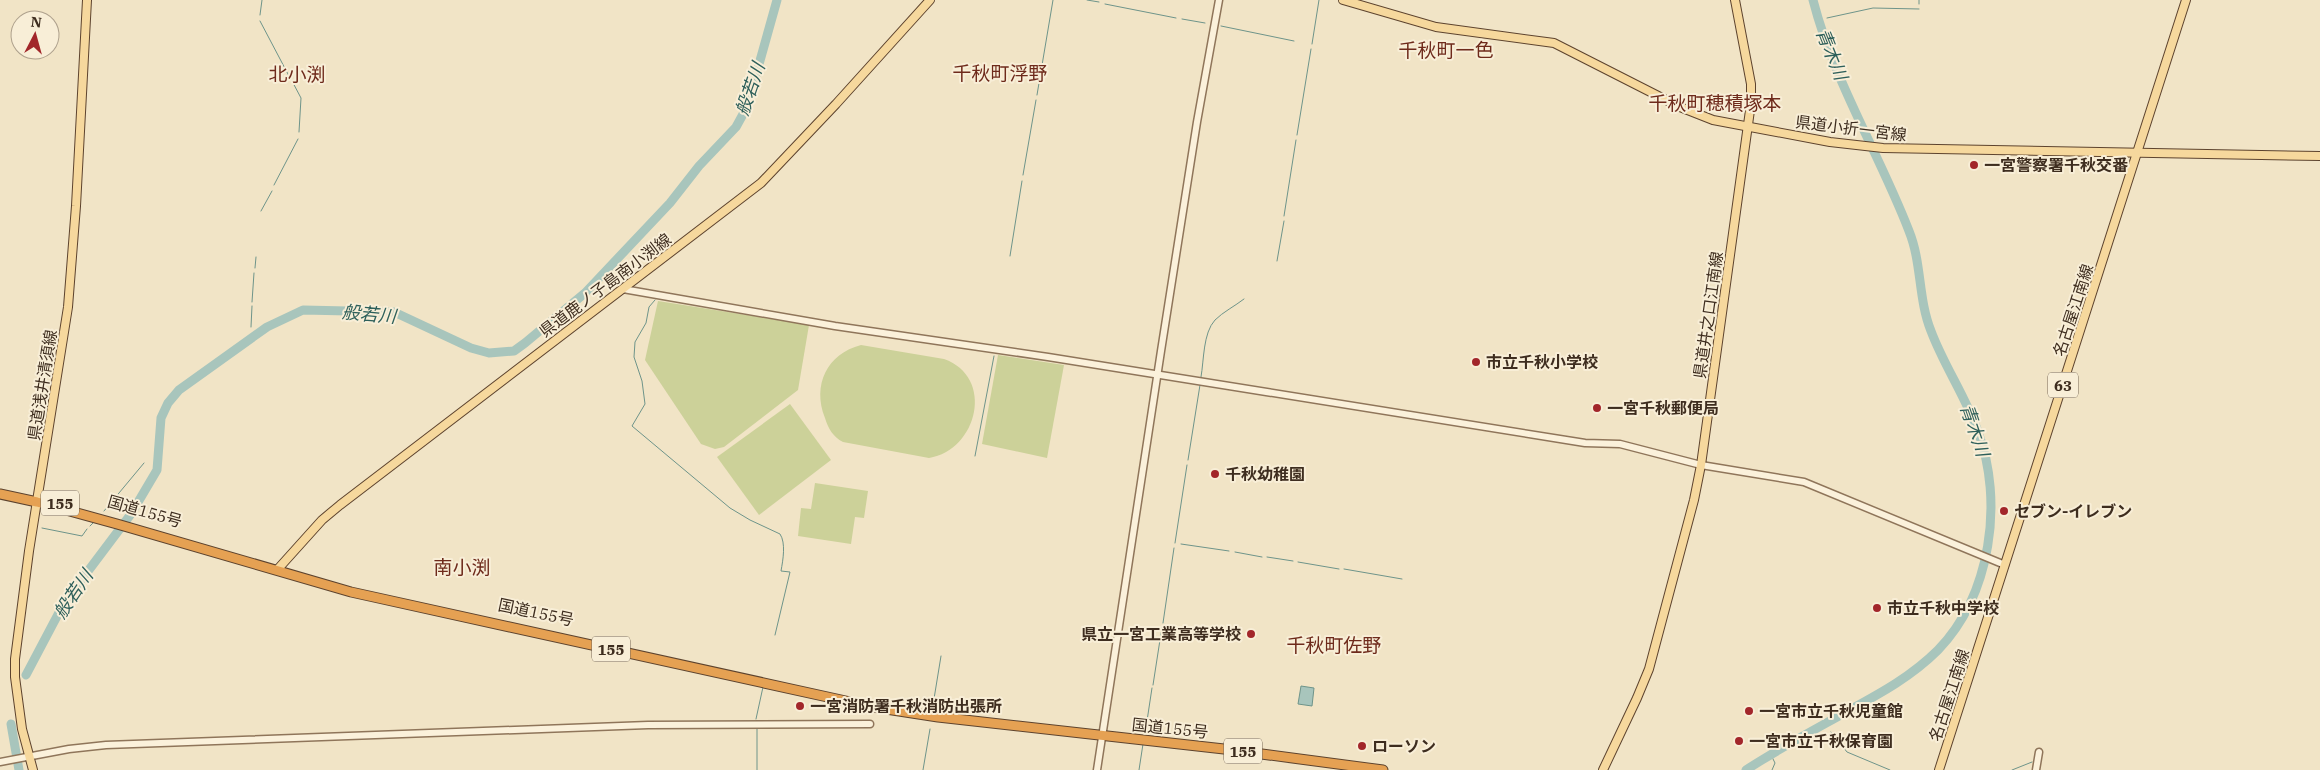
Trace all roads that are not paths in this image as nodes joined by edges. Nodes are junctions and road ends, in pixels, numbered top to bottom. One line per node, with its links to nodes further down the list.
1 (87, 0): 15 (main road, 県道浅井清須線)
2 (930, 0): 10 (main road, 県道鹿ノ子島南小渕線)
3 (1219, 0): 11 (street)
4 (1343, 0): 7 (main road, 県道小折一宮線)
5 (1735, 0): 7 (main road, 県道井之口江南線)
6 (2186, 0): 8 (main road, 名古屋江南線 / 63)
7 (1749, 127): 8 (main road, 県道小折一宮線); 12 (main road, 県道井之口江南線)
8 (2138, 154): 9 (main road, 県道小折一宮線); 16 (main road, 名古屋江南線 / 63)
9 (2320, 156)
10 (623, 289): 11 (street); 17 (main road, 県道鹿ノ子島南小渕線)
11 (1158, 374): 12 (street); 19 (street)
12 (1701, 465): 16 (street); 26 (main road, 県道井之口江南線)
13 (0, 489): 15 (highway, 国道155号 / 155)
14 (0, 494): 15 (highway, 国道155号 / 155)
15 (38, 499): 17 (highway, 国道155号 / 155); 21 (main road, 県道浅井清須線)
16 (2005, 565): 27 (main road, 名古屋江南線 / 63)
17 (278, 568): 19 (highway, 国道155号 / 155)
18 (870, 724): 21 (street)
19 (1103, 736): 24 (street); 25 (highway, 国道155号 / 155)
20 (2039, 752): 28 (street)
21 (25, 757): 22 (street); 23 (main road, 県道浅井清須線)
22 (0, 762)
23 (33, 770)
24 (1097, 770)
25 (1382, 770)
26 (1603, 770)
27 (1939, 770)
28 (2036, 770)

